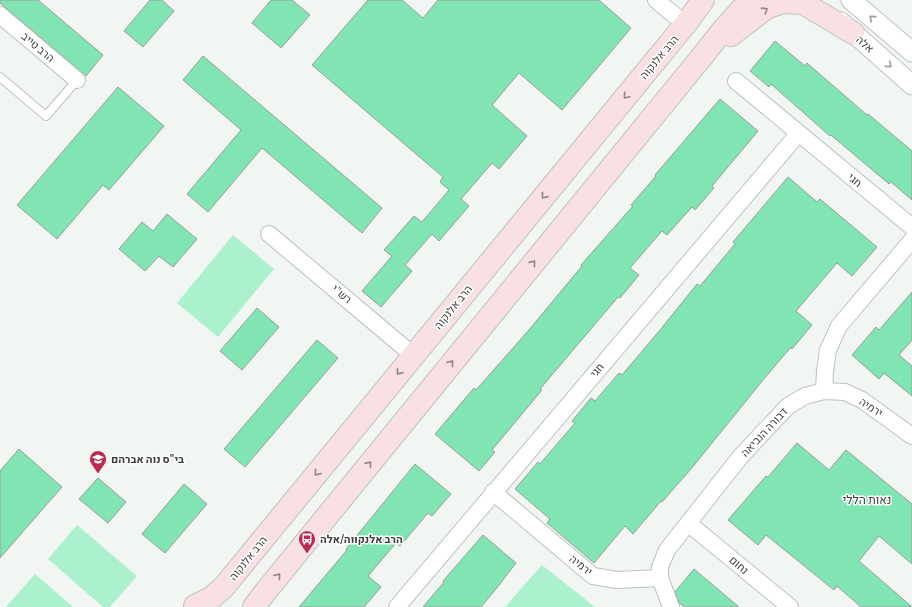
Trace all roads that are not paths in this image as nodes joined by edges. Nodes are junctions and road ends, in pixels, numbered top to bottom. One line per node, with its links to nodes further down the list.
1 (656, 0): 7 (street)
2 (703, 0): 7 (main road, הרב אלנקוה)
3 (750, 0): 10 (main road)
4 (819, 0): 8 (street, אלה)
5 (851, 0): 9 (street, one-way to 5)
6 (0, 15): 12 (street, הרב טייב)
7 (685, 24): 19 (main road, הרב אלנקוה, one-way to 19)
8 (853, 33): 10 (main road, one-way to 8); 14 (street, אלה, one-way to 14)
9 (912, 52)
10 (700, 60): 26 (main road, one-way to 10)
11 (0, 77): 12 (lane)
12 (76, 80)
13 (736, 81): 15 (street, חגי)
14 (912, 85)
15 (798, 134): 16 (street, חגי); 22 (street, חגי)
16 (912, 227)
17 (269, 234): 19 (street, רש"י)
18 (912, 240): 20 (street)
19 (413, 355): 25 (main road, הרב אלנקוה, one-way to 25)
20 (824, 390): 21 (street, ירמיה); 23 (street, דבורה הנביאה)
21 (912, 436)
22 (493, 492): 24 (street, ירמיה); 27 (street, חגי)
23 (688, 523): 24 (street, דבורה הנביאה); 29 (street, נחום)
24 (660, 578): 28 (street)
25 (198, 607)
26 (254, 607)
27 (397, 607)
28 (671, 607)
29 (790, 607)

